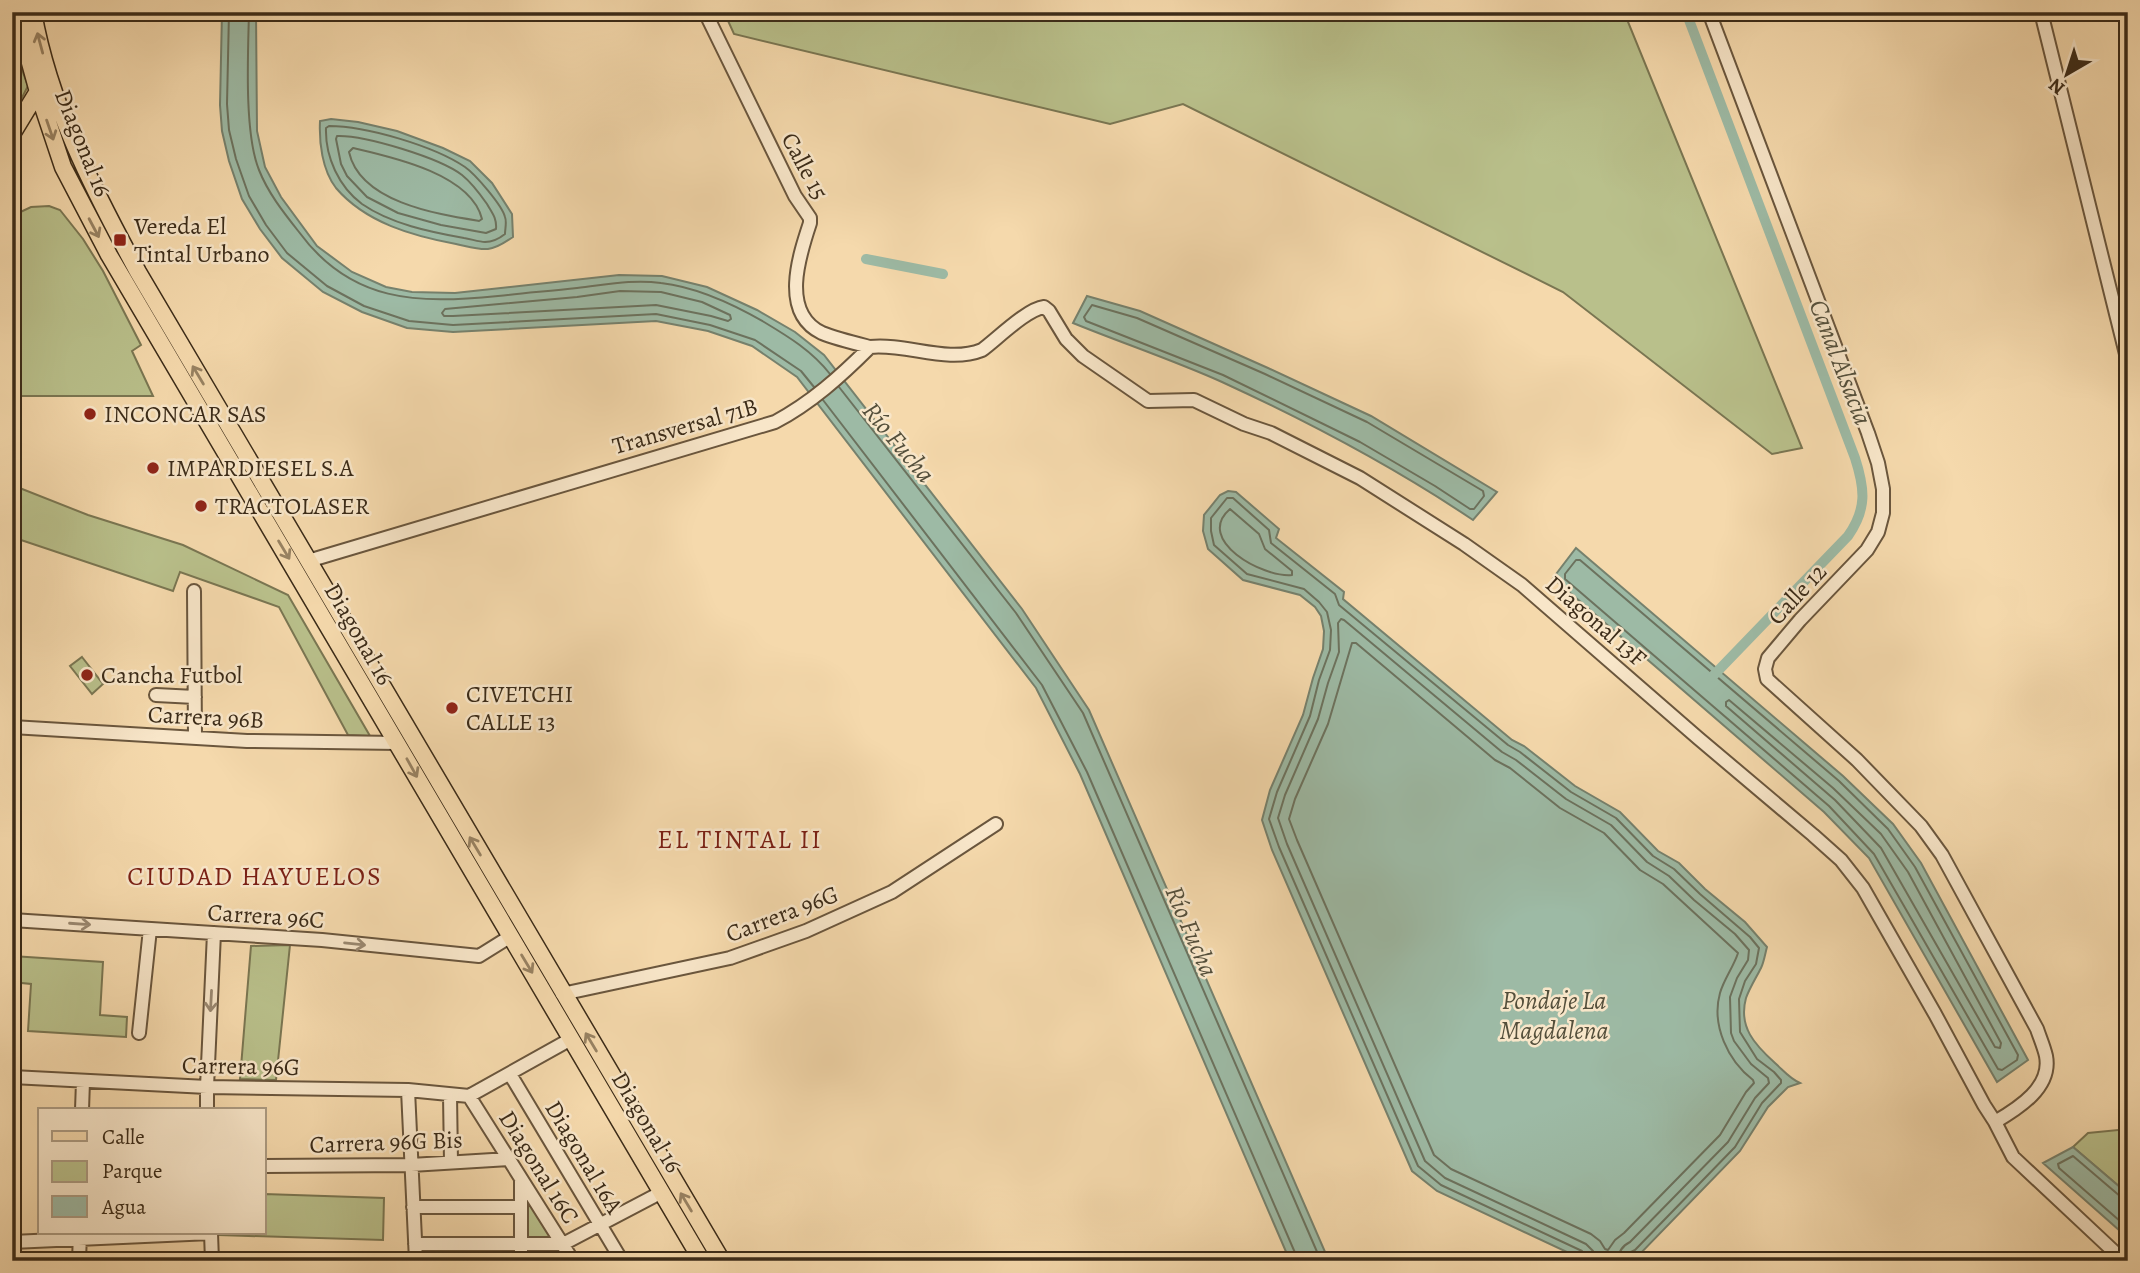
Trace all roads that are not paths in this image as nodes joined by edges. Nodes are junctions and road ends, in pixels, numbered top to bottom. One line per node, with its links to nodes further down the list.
1 (16, 12): 7 (main road, Diagonal 16)
2 (33, 12): 6 (main road, Diagonal 16, one-way to 2)
3 (705, 12): 9 (street, Calle 15)
4 (1709, 12): 35 (street, Calle 12)
5 (2042, 12): 10 (street)
6 (49, 73): 7 (main road); 11 (main road, Diagonal 16, one-way to 6)
7 (38, 92): 8 (main road); 17 (main road, Diagonal 16, one-way to 17)
8 (12, 134)
9 (870, 347): 11 (street, Transversal 71B); 35 (street, Diagonal 13F)
10 (2127, 358)
11 (307, 561): 23 (main road, Diagonal 16, one-way to 11)
12 (194, 591): 14 (street)
13 (156, 695): 14 (street)
14 (195, 697): 16 (street)
15 (12, 727): 16 (street, Carrera 96B)
16 (195, 738): 17 (street, Carrera 96B)
17 (398, 743): 22 (main road, Diagonal 16, one-way to 22)
18 (996, 824): 23 (street, Carrera 96G)
19 (12, 919): 20 (street, Carrera 96C, one-way to 20)
20 (150, 929): 21 (street, Carrera 96C); 24 (street)
21 (214, 933): 22 (street, Carrera 96C, one-way to 22); 29 (street, one-way to 29)
22 (511, 936): 25 (main road, Diagonal 16, one-way to 25)
23 (562, 994): 59 (main road, Diagonal 16, one-way to 23)
24 (139, 1033)
25 (571, 1039): 26 (street); 41 (main road, Diagonal 16)
26 (510, 1074): 32 (street); 44 (street, Diagonal 16A)
27 (12, 1077): 28 (street, Carrera 96G)
28 (82, 1081): 29 (street, Carrera 96G); 33 (street)
29 (207, 1087): 30 (street, Carrera 96G); 34 (street)
30 (408, 1090): 31 (street, Carrera 96G); 38 (street)
31 (450, 1095): 32 (street, Carrera 96G); 37 (street)
32 (469, 1096): 36 (street, Diagonal 16C)
33 (82, 1108)
34 (208, 1108)
35 (1995, 1122): 60 (street, Diagonal 13F)
36 (509, 1160): 37 (street, Carrera 96G Bis); 40 (street, Diagonal 16C)
37 (451, 1162): 38 (street, Carrera 96G Bis)
38 (411, 1165): 39 (street, Carrera 96G Bis); 42 (street)
39 (266, 1166)
40 (521, 1178): 43 (street); 51 (street, Diagonal 16C)
41 (662, 1192): 44 (street); 58 (main road, Diagonal 16)
42 (413, 1207): 43 (street); 49 (street)
43 (521, 1207): 50 (street)
44 (600, 1224): 51 (street); 57 (street, Diagonal 16A)
45 (167, 1234): 47 (street)
46 (211, 1234): 53 (street)
47 (80, 1236): 48 (street); 52 (street)
48 (12, 1242)
49 (415, 1244): 50 (street); 54 (street)
50 (521, 1244): 51 (street); 55 (street)
51 (562, 1244): 56 (street, Diagonal 16C)
52 (79, 1261)
53 (212, 1261)
54 (416, 1261)
55 (521, 1261)
56 (573, 1261)
57 (622, 1261)
58 (702, 1261)
59 (722, 1261)
60 (2124, 1261)

